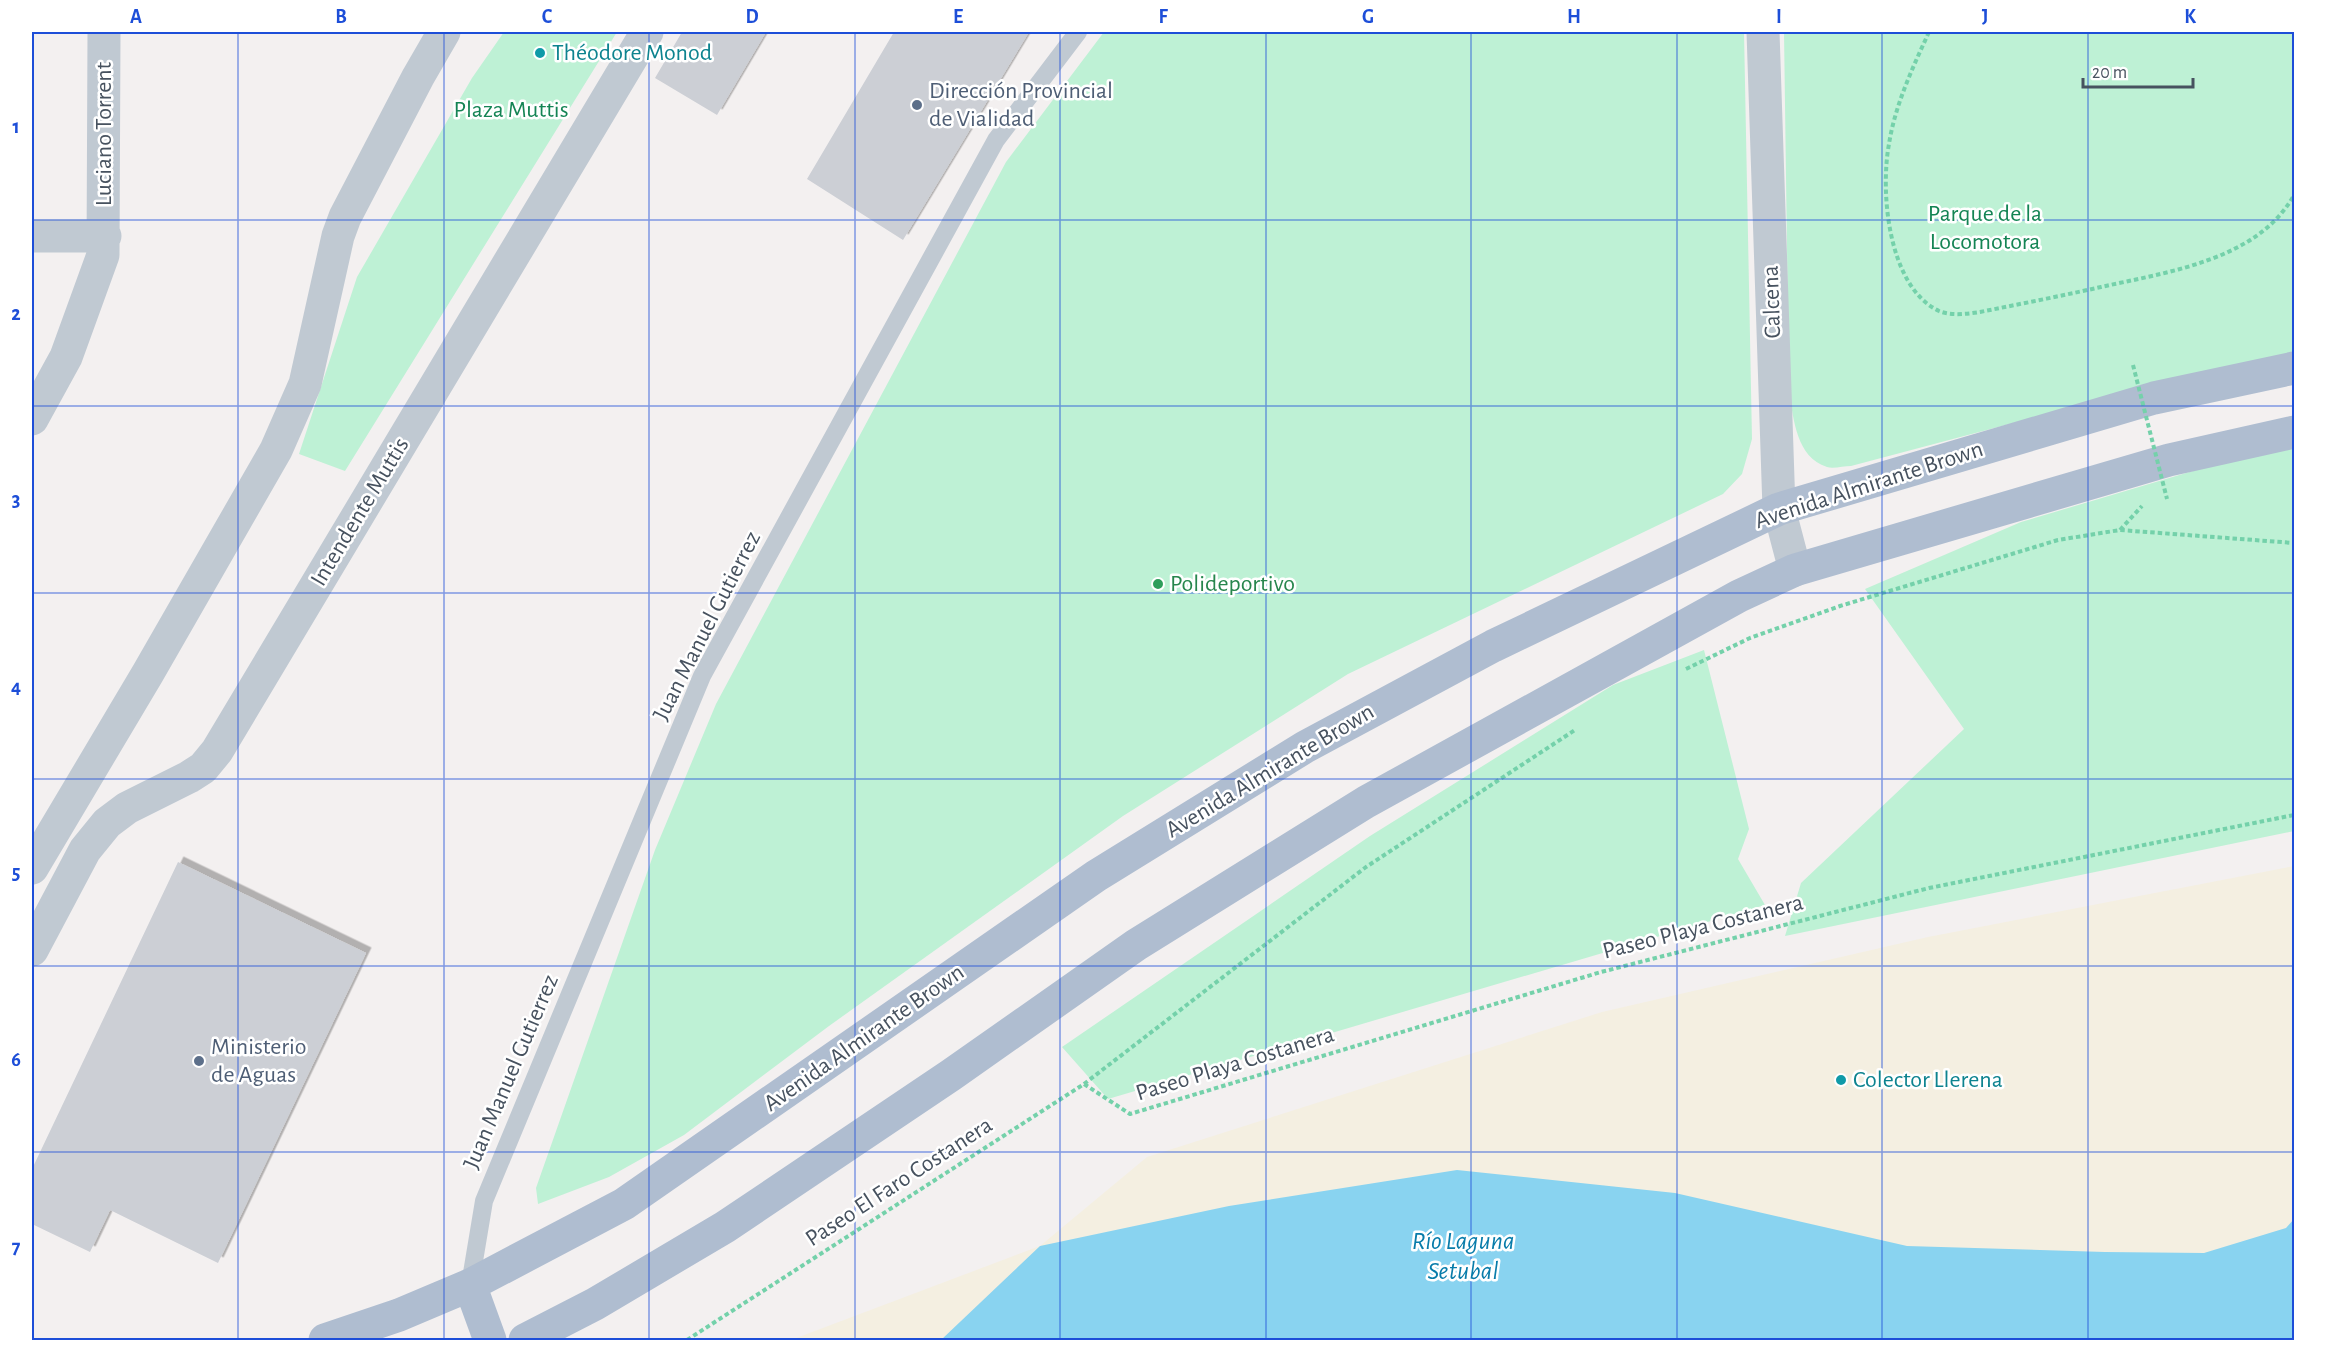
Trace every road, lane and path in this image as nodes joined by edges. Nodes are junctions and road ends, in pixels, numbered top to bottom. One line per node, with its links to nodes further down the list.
1 (104, 32): 9 (street, Luciano Torrent)
2 (444, 32): 21 (street)
3 (647, 32): 22 (street, Intendente Muttis)
4 (1078, 32): 24 (lane, Juan Manuel Gutierrez)
5 (1764, 32): 15 (street, Calcena)
6 (1929, 32): 7 (path)
7 (2295, 195)
8 (32, 236): 9 (street)
9 (105, 236): 12 (street, Luciano Torrent)
10 (2133, 365): 14 (path, bridge)
11 (2295, 368): 15 (main road, Avenida Almirante Brown)
12 (32, 419)
13 (2295, 432): 17 (main road)
14 (2167, 499)
15 (1779, 509): 17 (street, Calcena); 24 (main road, Avenida Almirante Brown)
16 (2295, 543): 18 (path)
17 (1795, 570): 27 (main road)
18 (1680, 672)
19 (1580, 727): 23 (path, Paseo El Faro Costanera)
20 (2295, 815): 23 (path, Paseo Playa Costanera)
21 (32, 868)
22 (32, 950)
23 (1084, 1084): 28 (path, Paseo El Faro Costanera)
24 (470, 1285): 25 (main road, Avenida Almirante Brown); 26 (main road)
25 (324, 1341)
26 (490, 1341)
27 (525, 1341)
28 (687, 1341)

